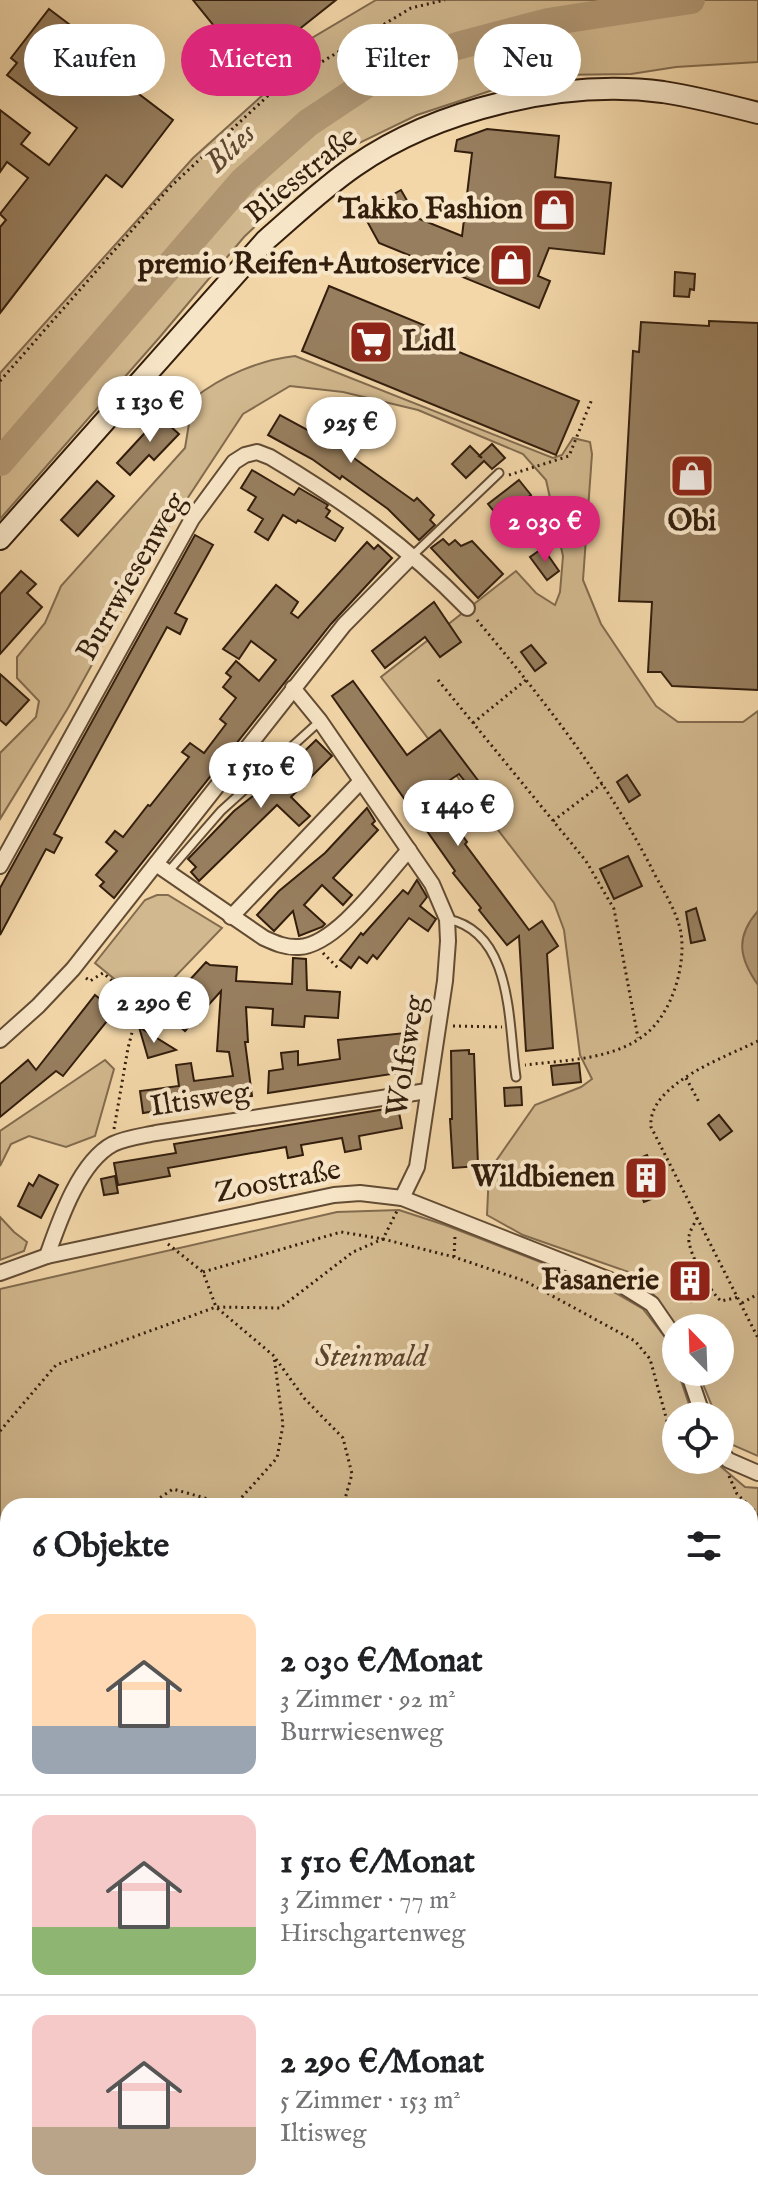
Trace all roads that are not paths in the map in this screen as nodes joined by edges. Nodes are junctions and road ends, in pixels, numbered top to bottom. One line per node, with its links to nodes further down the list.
1 (758, 113): 3 (main road, Bliesstraße)
2 (499, 473): 4 (lane)
3 (0, 539)
4 (412, 556): 5 (street, Burrwiesenweg); 6 (street); 10 (street, Burrwiesenweg)
5 (467, 608)
6 (293, 688): 7 (street, Wolfsweg); 11 (street)
7 (320, 721): 8 (street, Wolfsweg); 11 (lane)
8 (361, 781): 9 (street, Wolfsweg); 12 (street)
9 (409, 850): 12 (street); 13 (street, Wolfsweg)
10 (0, 866)
11 (161, 869): 12 (street); 14 (street)
12 (231, 917)
13 (447, 919): 15 (lane); 16 (street, Wolfsweg)
14 (0, 1040)
15 (516, 1077)
16 (427, 1091): 17 (street, Wolfsweg); 18 (street, Iltisweg)
17 (402, 1198): 18 (street, Zoostraße); 20 (street, Zoostraße)
18 (47, 1256): 19 (street, Zoostraße)
19 (0, 1273)
20 (662, 1319)
21 (734, 1460): 22 (street)
22 (758, 1473)

